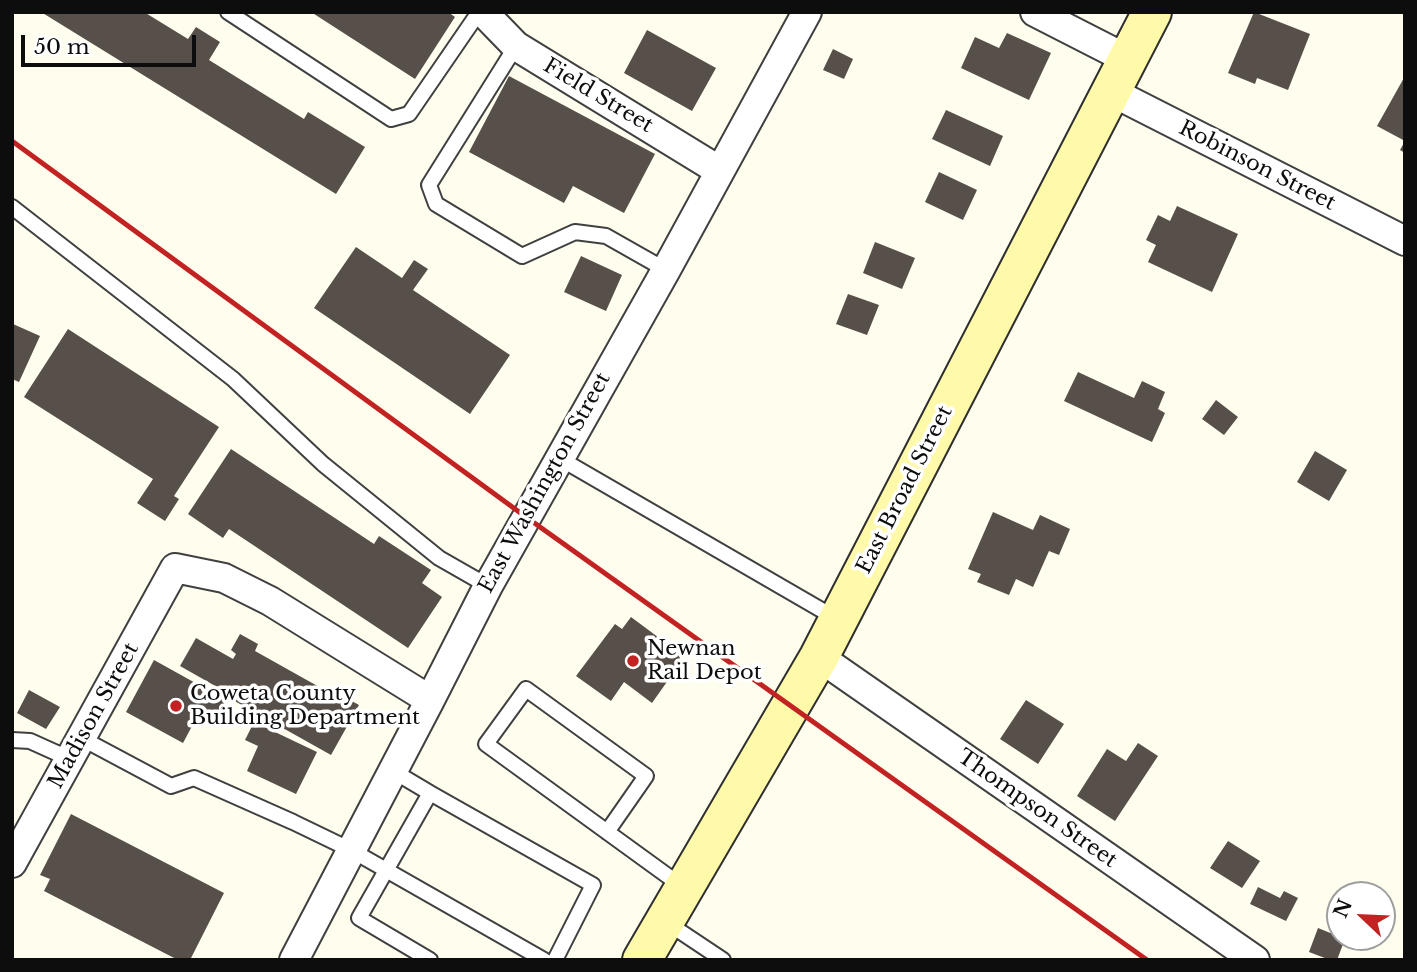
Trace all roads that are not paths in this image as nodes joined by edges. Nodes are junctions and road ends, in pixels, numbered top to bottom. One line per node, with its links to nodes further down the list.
1 (228, 12): 2 (lane)
2 (481, 12): 6 (street, Field Street)
3 (807, 12): 8 (street, East Washington Street)
4 (1035, 12): 7 (street, Robinson Street)
5 (1152, 12): 7 (street, East Broad Street)
6 (516, 46): 8 (street, Field Street); 11 (lane)
7 (1119, 75): 10 (street, Robinson Street); 14 (street, East Broad Street)
8 (720, 171): 11 (street, East Washington Street)
9 (12, 207): 13 (lane)
10 (1405, 241)
11 (666, 270): 12 (street, East Washington Street)
12 (559, 458): 13 (street, East Washington Street); 14 (lane)
13 (488, 586): 16 (street, East Washington Street)
14 (839, 619): 15 (street, East Broad Street)
15 (819, 657): 25 (street, East Broad Street); 33 (street, Thompson Street)
16 (430, 700): 18 (street, Madison Street); 19 (street, East Washington Street)
17 (12, 740): 18 (lane)
18 (75, 748): 22 (lane); 23 (street, Madison Street)
19 (393, 771): 20 (lane); 22 (street, East Washington Street)
20 (430, 793): 24 (lane); 30 (lane)
21 (607, 832): 21 (lane); 25 (lane)
22 (351, 850): 24 (lane); 27 (street, East Washington Street)
23 (13, 859)
24 (385, 870): 28 (lane); 29 (lane)
25 (685, 888): 26 (street, East Broad Street)
26 (665, 922): 31 (street, East Broad Street); 32 (lane)
27 (293, 960)
28 (430, 960)
29 (544, 960)
30 (555, 960)
31 (642, 960)
32 (723, 960)
33 (1255, 960)

